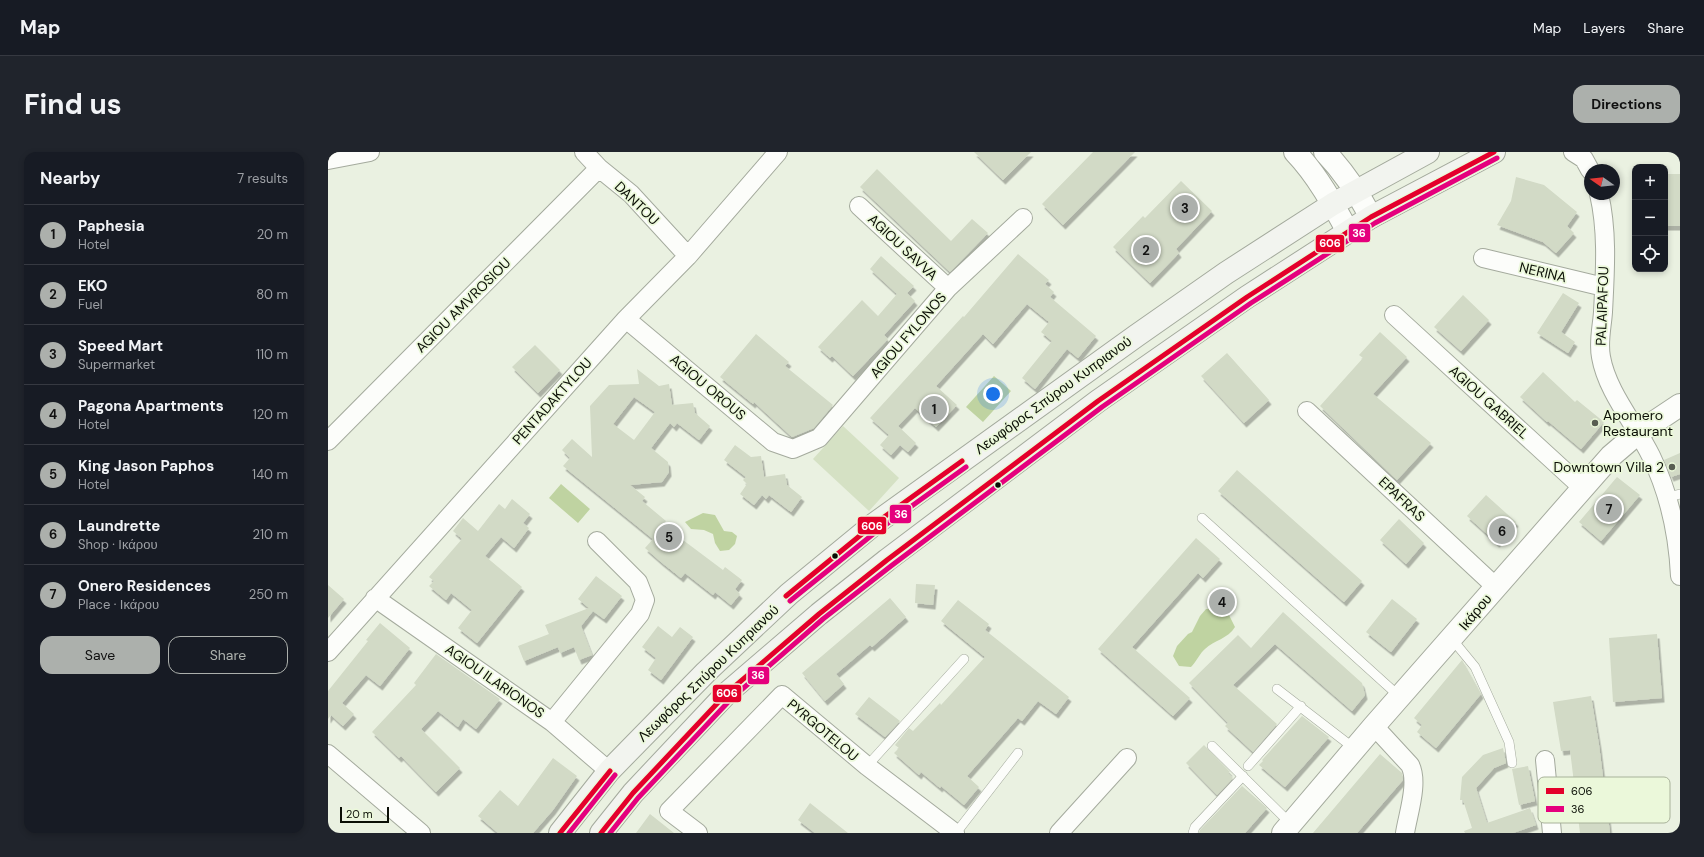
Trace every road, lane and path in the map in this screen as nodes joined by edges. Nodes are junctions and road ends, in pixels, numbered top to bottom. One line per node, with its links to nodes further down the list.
1 (370, 152): 8 (street)
2 (584, 152): 9 (street, DANTOU)
3 (778, 152): 17 (street, PENTADAKTYLOU)
4 (1295, 152): 12 (street)
5 (1325, 152): 10 (street)
6 (1428, 152): 10 (main road, Λεωφόρος Σπύρου Κυπριανού)
7 (1494, 152): 14 (main road, Λεωφόρος Σπύρου Κυπριανού)
8 (328, 160)
9 (599, 168): 17 (street, DANTOU); 26 (street, AGIOU AMVROSIOU)
10 (1356, 189): 12 (main road, Λεωφόρος Σπύρου Κυπριανού); 14 (street)
11 (1601, 200): 19 (street, PALAIPAFOU)
12 (1333, 204): 16 (street); 52 (main road, Λεωφόρος Σπύρου Κυπριανού)
13 (859, 206): 20 (street, AGIOU SAVVA)
14 (1371, 217): 16 (main road, Λεωφόρος Σπύρου Κυπριανού)
15 (1023, 218): 20 (street, AGIOU FYLONOS)
16 (1348, 232): 59 (main road, Λεωφόρος Σπύρου Κυπριανού)
17 (688, 256): 22 (street, PENTADAKTYLOU)
18 (1483, 258): 19 (street, NERINA)
19 (1604, 287): 25 (street, PALAIPAFOU)
20 (948, 288): 27 (street, AGIOU FYLONOS)
21 (1394, 315): 28 (street, AGIOU GABRIEL)
22 (626, 319): 27 (street, AGIOU OROUS); 34 (street, PENTADAKTYLOU)
23 (1680, 405): 25 (street, Ικάρου)
24 (1307, 411): 33 (street, EPAFRAS)
25 (1638, 433): 28 (street, Ικάρου); 29 (street, PALAIPAFOU)
26 (328, 441)
27 (793, 449)
28 (1584, 489): 33 (street, Ικάρου)
29 (1674, 495): 32 (street, PALAIPAFOU)
30 (1202, 518): 39 (lane)
31 (597, 541): 41 (street)
32 (1680, 576)
33 (1496, 587): 35 (street, Ικάρου)
34 (375, 598): 36 (street, PENTADAKTYLOU); 41 (street, AGIOU ILARIONOS)
35 (1452, 639): 39 (street, Ικάρου); 49 (lane)
36 (328, 652)
37 (964, 659): 50 (lane)
38 (1277, 689): 40 (lane)
39 (1400, 697): 42 (street, Ικάρου)
40 (1301, 706): 44 (lane); 51 (lane)
41 (552, 722): 52 (street, AGIOU ILARIONOS)
42 (1374, 726): 44 (street, Ικάρου); 64 (street)
43 (1212, 746): 53 (lane)
44 (1355, 749): 56 (street, Ικάρου)
45 (1018, 753): 61 (lane)
46 (328, 754): 57 (street)
47 (1127, 758): 62 (street)
48 (1544, 760): 54 (street)
49 (1512, 763)
50 (868, 766): 60 (street, PYRGOTELOU); 61 (street, PYRGOTELOU)
51 (1248, 766)
52 (609, 771): 58 (main road, Λεωφόρος Σπύρου Κυπριανού)
53 (1243, 776): 56 (lane); 63 (lane)
54 (1546, 777)
55 (1551, 823): 65 (street)
56 (1287, 828)
57 (421, 833)
58 (560, 833)
59 (601, 833)
60 (698, 833)
61 (956, 833)
62 (1059, 833)
63 (1193, 833)
64 (1405, 833)
65 (1552, 833)

